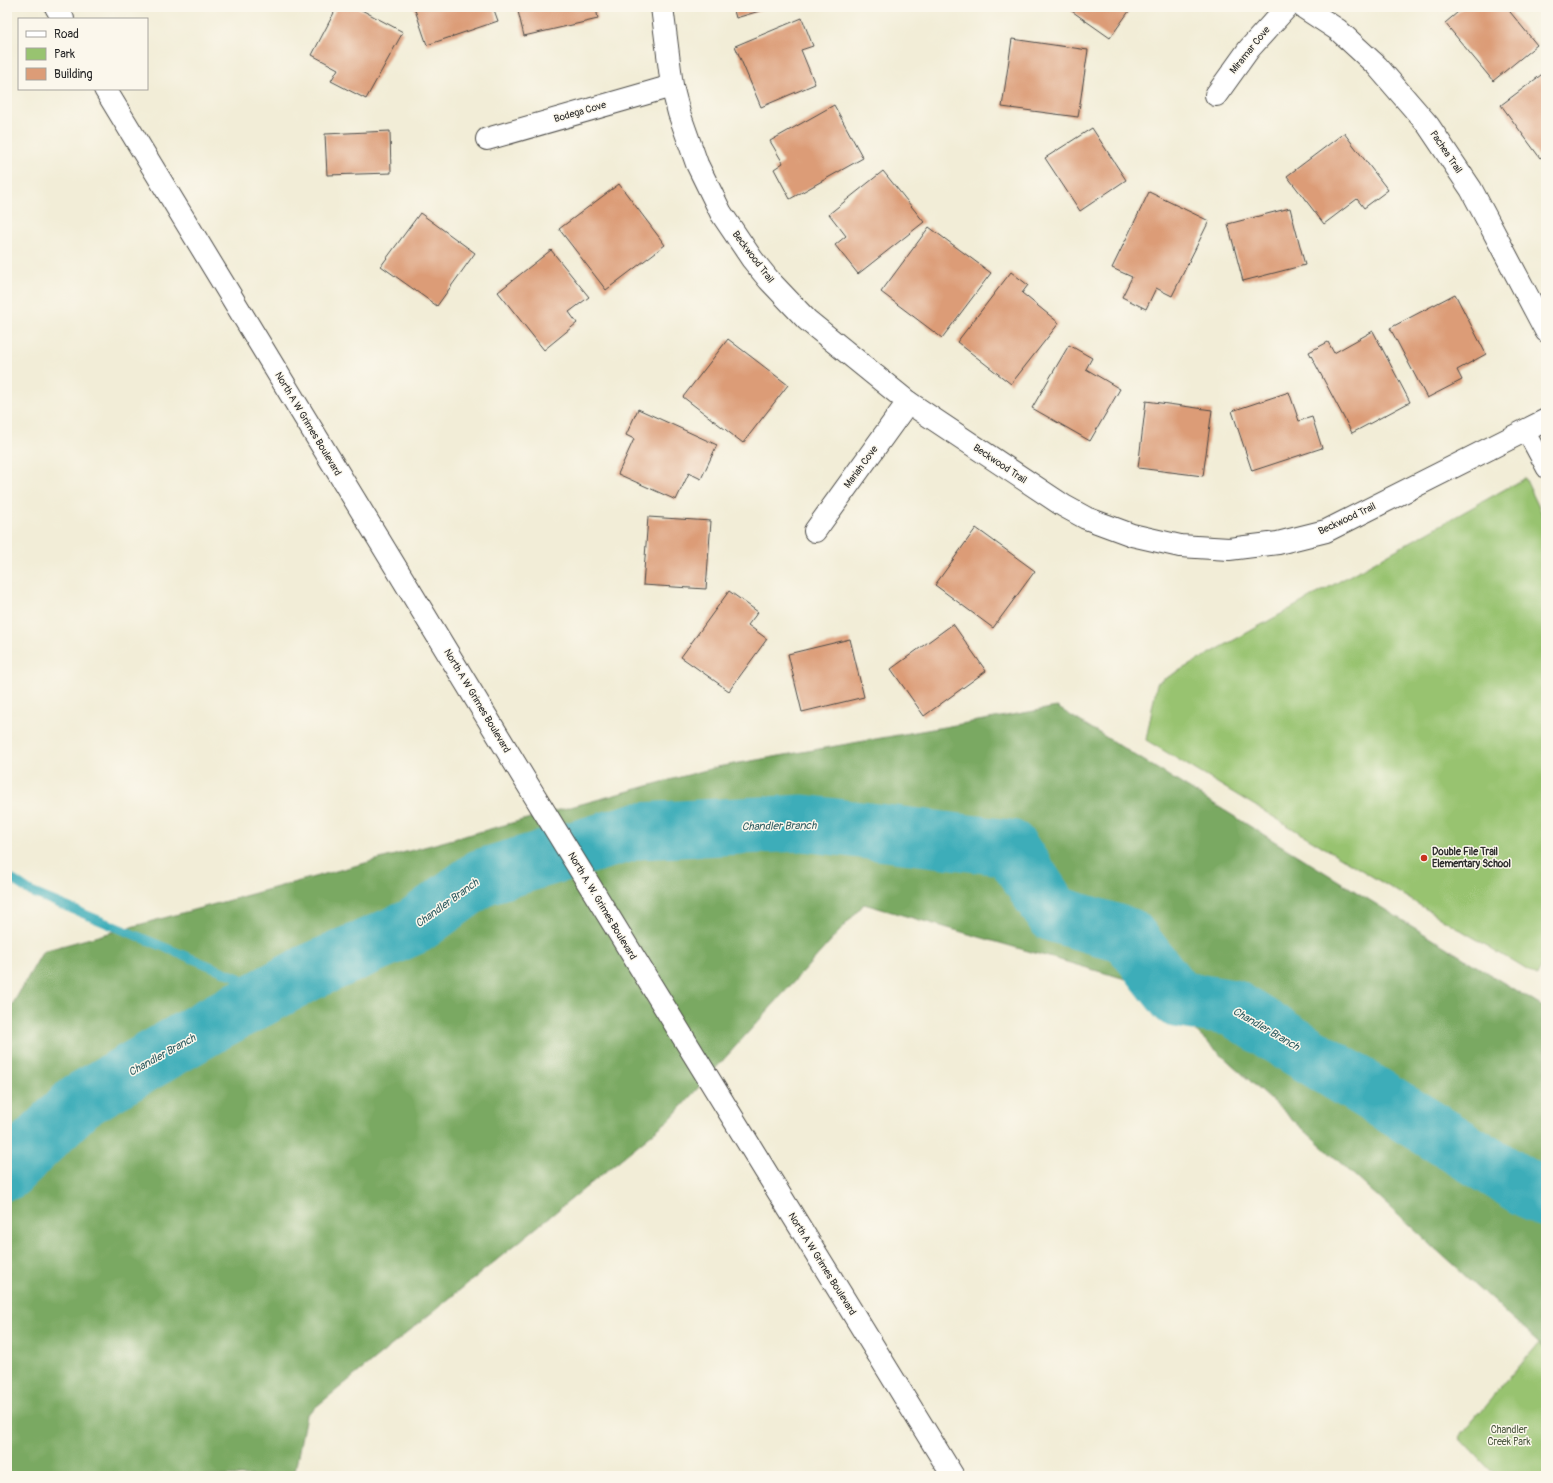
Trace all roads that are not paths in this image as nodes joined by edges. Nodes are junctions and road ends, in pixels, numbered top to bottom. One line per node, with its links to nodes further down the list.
1 (56, 7): 5 (street)
2 (662, 7): 6 (street, Beckwood Trail)
3 (1287, 7): 8 (street, Miramar Cove)
4 (1303, 7): 10 (street, Pachea Trail)
5 (62, 18)
6 (672, 86): 9 (street, Bodega Cove); 11 (street, Beckwood Trail)
7 (106, 90): 16 (street, North A W Grimes Boulevard)
8 (1216, 95)
9 (488, 139)
10 (1546, 331)
11 (908, 402): 13 (street, Beckwood Trail); 15 (street, Mariah Cove)
12 (1546, 420): 13 (street, Beckwood Trail)
13 (1525, 430): 14 (lane)
14 (1546, 469)
15 (815, 532)
16 (512, 759): 17 (street, North A. W. Grimes Boulevard)
17 (692, 1052): 18 (street, North A W Grimes Boulevard)
18 (953, 1476)

